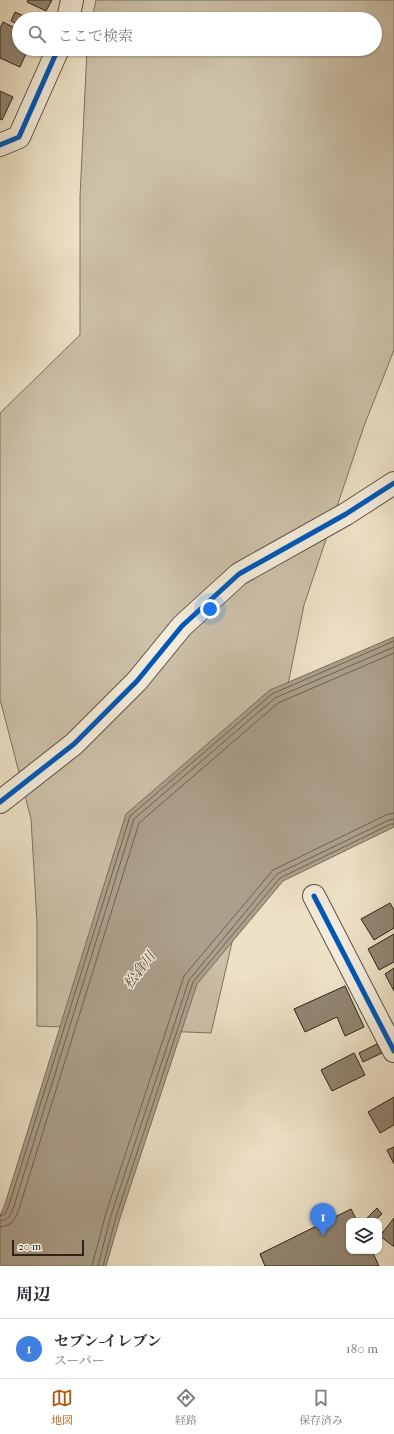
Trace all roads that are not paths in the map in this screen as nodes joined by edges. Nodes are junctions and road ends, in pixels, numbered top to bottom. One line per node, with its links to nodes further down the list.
1 (72, 0): 2 (street)
2 (69, 12)
3 (55, 56): 4 (street)
4 (0, 145)
5 (394, 483): 6 (street)
6 (0, 802)
7 (314, 896): 8 (street)
8 (394, 1051)

